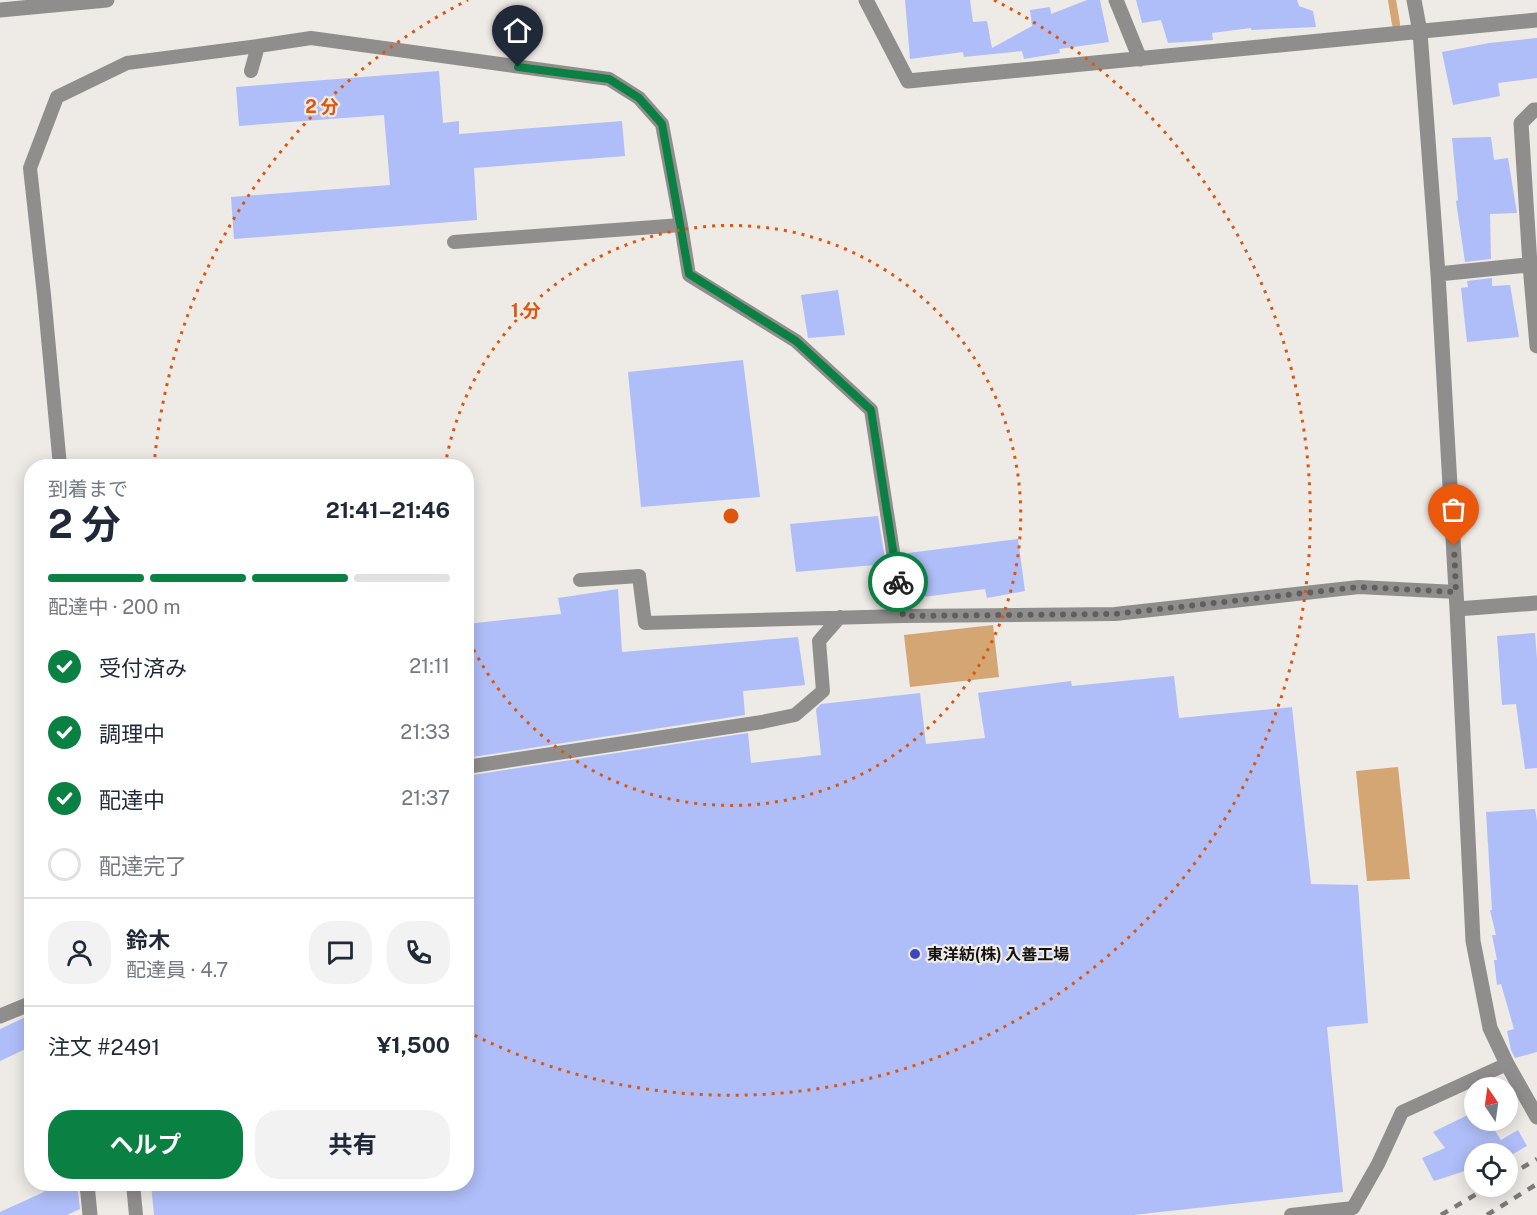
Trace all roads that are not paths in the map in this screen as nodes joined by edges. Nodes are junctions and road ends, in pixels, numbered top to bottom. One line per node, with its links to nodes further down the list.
1 (107, 0): 5 (street)
2 (867, 0): 9 (street)
3 (1116, 0): 9 (street)
4 (1414, 0): 7 (street)
5 (0, 10)
6 (1537, 20): 7 (street)
7 (1420, 32): 9 (street); 15 (street)
8 (258, 46): 10 (lane); 12 (lane); 17 (lane)
9 (1140, 59)
10 (251, 71)
11 (1537, 110): 14 (street)
12 (681, 225): 13 (lane); 22 (lane)
13 (454, 242)
14 (1533, 264): 15 (street); 16 (street)
15 (1438, 274): 19 (street)
16 (1537, 346)
17 (59, 459)
18 (580, 580): 23 (lane)
19 (1456, 592): 21 (street); 22 (lane)
20 (1537, 603): 21 (street)
21 (1457, 609): 27 (street)
22 (903, 616): 23 (lane)
23 (840, 617): 24 (lane)
24 (474, 766)
25 (24, 1006): 26 (street)
26 (0, 1016)
27 (1507, 1064): 28 (street); 33 (lane)
28 (1537, 1117)
29 (88, 1191): 31 (street)
30 (134, 1191): 32 (lane)
31 (90, 1215)
32 (136, 1215)
33 (1291, 1215)

